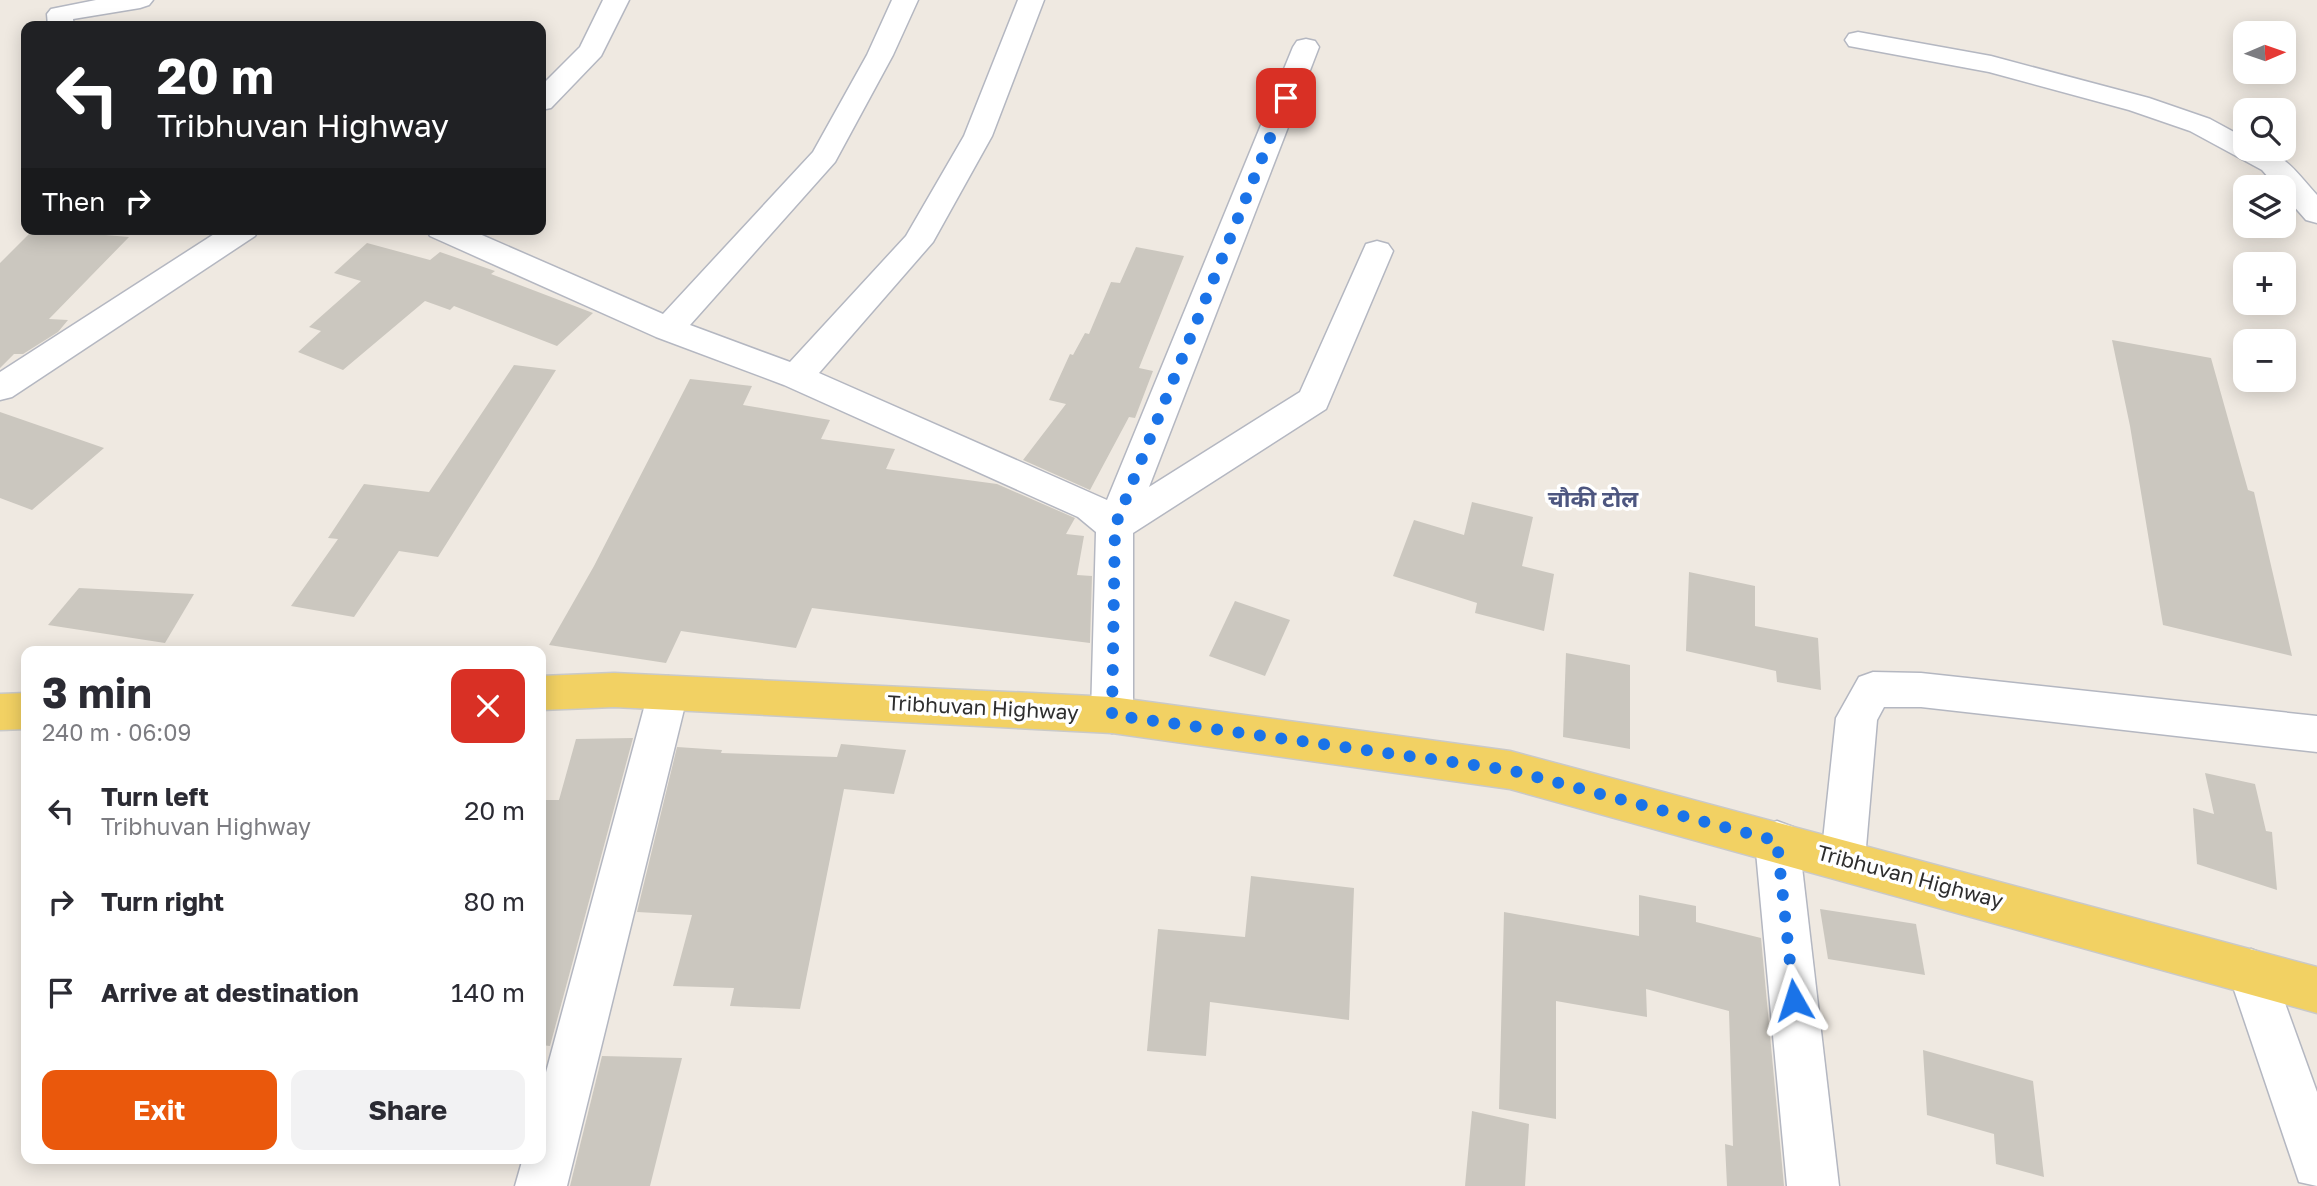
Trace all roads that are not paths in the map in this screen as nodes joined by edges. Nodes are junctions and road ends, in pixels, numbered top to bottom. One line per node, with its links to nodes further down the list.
1 (140, 0): 5 (street)
2 (616, 0): 8 (street)
3 (905, 0): 13 (street)
4 (1031, 0): 14 (street)
5 (61, 21)
6 (1858, 40): 9 (street)
7 (1306, 47): 16 (street)
8 (546, 97)
9 (2317, 213)
10 (235, 235): 15 (street)
11 (454, 235): 13 (street)
12 (1377, 251): 16 (street)
13 (668, 329): 14 (street)
14 (796, 377): 16 (street)
15 (0, 388)
16 (1115, 526): 21 (street)
17 (546, 693): 18 (main road, Tribhuvan Highway)
18 (668, 693): 21 (main road, Tribhuvan Highway); 28 (street)
19 (21, 711): 20 (main road)
20 (0, 712)
21 (1112, 715): 23 (main road, Tribhuvan Highway)
22 (2317, 734): 24 (street)
23 (1777, 841): 24 (main road, Tribhuvan Highway); 29 (street)
24 (1843, 859): 25 (main road, Tribhuvan Highway)
25 (2251, 972): 26 (main road, Tribhuvan Highway); 27 (street)
26 (2317, 990)
27 (2317, 1164)
28 (541, 1186)
29 (1813, 1186)

